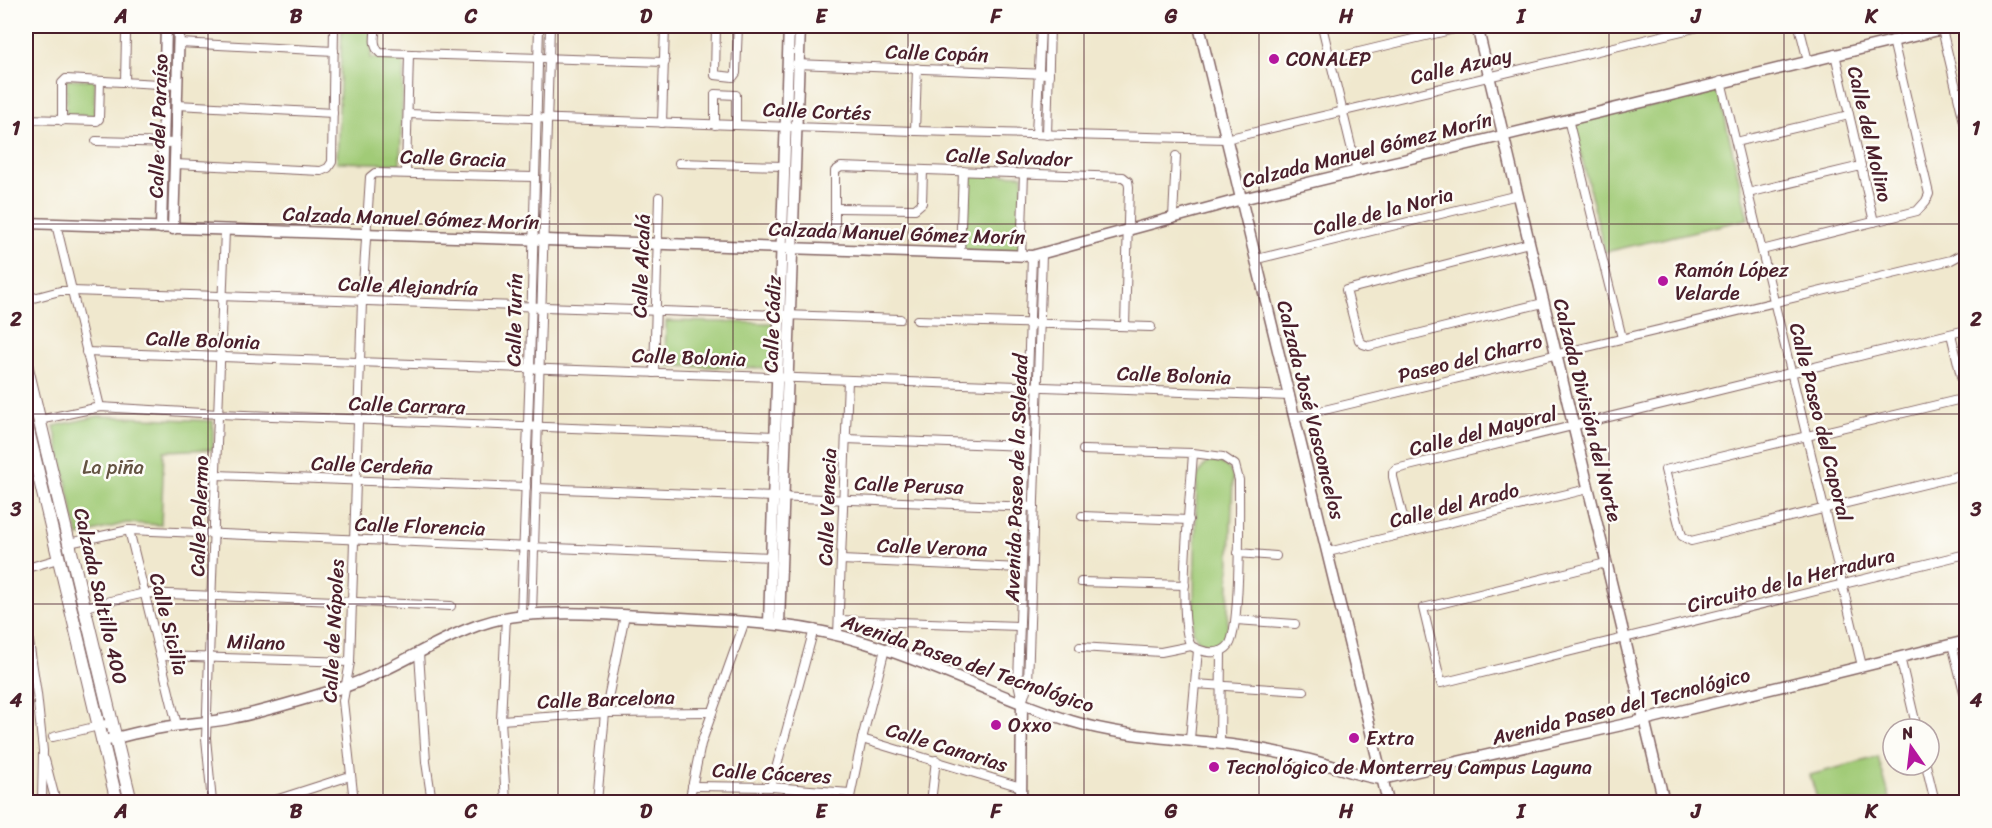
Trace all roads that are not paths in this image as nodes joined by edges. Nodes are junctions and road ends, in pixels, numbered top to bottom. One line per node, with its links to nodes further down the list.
1 (166, 26): 41 (main road, Calle del Paraíso)
2 (179, 26): 24 (main road, Calle del Paraíso)
3 (334, 26): 25 (street)
4 (376, 26): 26 (street)
5 (539, 26): 28 (street, Calle Turín)
6 (550, 26): 29 (street, Calle Turín)
7 (665, 26): 32 (street)
8 (716, 26): 9 (street)
9 (738, 26)
10 (789, 26): 33 (main road, Calle Cádiz)
11 (800, 26): 33 (main road, Calle Cádiz)
12 (1041, 26): 35 (street)
13 (1050, 26): 36 (street)
14 (1199, 26): 64 (main road, Calzada José Vasconcelos)
15 (1322, 26): 30 (street)
16 (1467, 26): 30 (street)
17 (1477, 26): 37 (main road, Calzada División del Norte)
18 (1703, 26): 37 (street, Calle Azuay)
19 (1800, 26): 31 (street)
20 (1955, 26): 21 (main road, Calzada Manuel Gómez Morín)
21 (1942, 29): 23 (main road, Calzada Manuel Gómez Morín); 44 (street)
22 (126, 35): 40 (street)
23 (1893, 40): 27 (main road, Calzada Manuel Gómez Morín); 88 (street)
24 (179, 43): 25 (street); 42 (main road, Calle del Paraíso)
25 (334, 51): 47 (street)
26 (409, 54): 28 (street); 48 (street)
27 (1835, 54): 31 (main road, Calzada Manuel Gómez Morín); 49 (street, Calle del Molino)
28 (538, 57): 29 (street); 52 (street, Calle Turín)
29 (549, 57): 32 (street); 53 (street, Calle Turín)
30 (1330, 59): 46 (street)
31 (1808, 61): 39 (main road, Calzada Manuel Gómez Morín)
32 (664, 62): 55 (street)
33 (793, 64): 34 (street, Calle Copán); 58 (main road, Calle Cádiz)
34 (916, 68): 35 (street, Calle Copán); 60 (street)
35 (1038, 73): 36 (street, Calle Copán); 61 (street)
36 (1049, 74): 62 (street)
37 (1489, 77): 46 (street, Calle Azuay); 63 (main road, Calzada División del Norte)
38 (100, 81): 40 (street); 54 (street); 54 (street)
39 (1721, 81): 51 (main road, Calzada Manuel Gómez Morín); 66 (street, Calle Paseo del Caporal)
40 (125, 82): 41 (street)
41 (165, 84): 42 (street); 67 (main road, Calle del Paraíso)
42 (178, 85): 45 (main road, Calle del Paraíso)
43 (1966, 87): 44 (street)
44 (1957, 89): 59 (street)
45 (177, 105): 47 (street); 68 (main road, Calle del Paraíso)
46 (1343, 111): 64 (street, Calle Azuay); 77 (street)
47 (333, 113): 71 (street)
48 (408, 114): 52 (street, Calle Cortés); 78 (street)
49 (1849, 115): 66 (street); 73 (street, Calle del Molino)
50 (27, 119): 54 (street); 74 (street)
51 (1568, 119): 63 (main road, Calzada Manuel Gómez Morín); 124 (street)
52 (536, 120): 53 (street, Calle Cortés); 81 (street, Calle Turín)
53 (547, 120): 55 (street, Calle Cortés); 97 (street, Calle Turín)
54 (62, 121)
55 (662, 123): 56 (street, Calle Cortés)
56 (715, 124): 57 (street, Calle Cortés); 57 (street)
57 (736, 125): 58 (street, Calle Cortés)
58 (791, 127): 60 (street, Calle Cortés); 72 (main road, Calle Cádiz); 100 (main road, Calle Cádiz)
59 (1966, 130)
60 (915, 131): 61 (street, Calle Cortés)
61 (1036, 134): 62 (street, Calle Cortés)
62 (1047, 135): 64 (street, Calle Cortés)
63 (1503, 135): 77 (main road, Calzada Manuel Gómez Morín); 83 (main road, Calzada División del Norte)
64 (1226, 139): 85 (main road, Calzada José Vasconcelos)
65 (96, 141): 67 (street)
66 (1736, 142): 82 (street, Calle Paseo del Caporal)
67 (163, 143): 68 (street); 91 (main road, Calle del Paraíso)
68 (176, 143): 71 (main road, Calle del Paraíso)
69 (1176, 156): 87 (street)
70 (679, 163): 72 (street)
71 (175, 164): 92 (main road, Calle del Paraíso)
72 (784, 166): 100 (main road, Calle Cádiz)
73 (1861, 166): 82 (street); 88 (street, Calle del Molino)
74 (26, 169)
75 (923, 170): 76 (street, Calle Salvador); 86 (street); 86 (street, Calle Salvador)
76 (963, 171): 79 (street, Calle Salvador); 103 (street)
77 (1357, 171): 85 (main road, Calzada Manuel Gómez Morín)
78 (406, 172): 80 (street, Calle Gracia); 81 (street, Calle Gracia)
79 (1024, 173): 94 (street, Calle Salvador); 104 (street)
80 (371, 174): 95 (street, Calle de Nápoles)
81 (534, 177): 97 (street, Calle Turín)
82 (1748, 193): 101 (street, Calle Paseo del Caporal)
83 (1518, 195): 99 (main road, Calzada División del Norte); 105 (street, Calle de la Noria)
84 (659, 197): 98 (street, Calle Alcalá)
85 (1242, 199): 87 (main road, Calzada Manuel Gómez Morín); 105 (main road, Calzada José Vasconcelos)
86 (836, 208): 96 (street)
87 (1173, 218): 94 (main road, Calzada Manuel Gómez Morín)
88 (1874, 222): 101 (street)
89 (26, 223): 90 (main road, Calzada Manuel Gómez Morín)
90 (56, 224): 91 (main road, Calzada Manuel Gómez Morín); 106 (street)
91 (161, 228): 92 (main road, Calzada Manuel Gómez Morín)
92 (173, 228): 93 (main road, Calzada Manuel Gómez Morín)
93 (225, 230): 95 (main road, Calzada Manuel Gómez Morín); 107 (street, Calle Palermo)
94 (1127, 231): 104 (main road, Calzada Manuel Gómez Morín); 120 (street)
95 (366, 234): 97 (main road, Calzada Manuel Gómez Morín); 109 (street, Calle de Nápoles)
96 (835, 234)
97 (538, 239): 98 (main road, Calzada Manuel Gómez Morín); 112 (street, Calle Turín); 113 (street, Calle Turín)
98 (658, 243): 100 (main road, Calzada Manuel Gómez Morín); 114 (street, Calle Alcalá)
99 (1529, 243): 111 (main road, Calzada División del Norte); 111 (street)
100 (787, 248): 103 (main road, Calzada Manuel Gómez Morín); 115 (main road, Calle Cádiz)
101 (1762, 250): 110 (street, Calle Paseo del Caporal)
102 (1966, 252): 110 (street, Paseo del Charro)
103 (960, 254): 104 (main road, Calzada Manuel Gómez Morín)
104 (1032, 255): 118 (street, Avenida Paseo de la Soledad); 119 (street, Avenida Paseo de la Soledad)
105 (1257, 260): 138 (main road, Calzada José Vasconcelos)
106 (72, 291): 107 (street, Calle Alejandría); 108 (street, Calle Alejandría); 125 (street)
107 (223, 297): 109 (street, Calle Alejandría); 127 (street, Calle Palermo)
108 (26, 300)
109 (362, 301): 112 (street, Calle Alejandría); 128 (street, Calle de Nápoles)
110 (1774, 302): 124 (street, Paseo del Charro); 133 (street, Calle Paseo del Caporal)
111 (1543, 303): 126 (main road, Calzada División del Norte)
112 (531, 307): 113 (street, Calle Alejandría); 130 (street, Calle Turín)
113 (542, 308): 114 (street, Calle Alejandría); 131 (street, Calle Turín)
114 (656, 312): 115 (street, Calle Alejandría); 132 (street, Calle Alcalá)
115 (785, 316): 116 (street, Calle Alejandría); 134 (main road, Calle Cádiz)
116 (900, 319)
117 (917, 320): 118 (street)
118 (1030, 323): 119 (street); 136 (street, Avenida Paseo de la Soledad)
119 (1040, 323): 120 (street); 137 (street, Avenida Paseo de la Soledad)
120 (1125, 326): 121 (street)
121 (1151, 327)
122 (1966, 330): 123 (street, Calle del Mayoral)
123 (1951, 334): 133 (street, Calle del Mayoral); 139 (street)
124 (1622, 338): 126 (street, Paseo del Charro)
125 (86, 352): 127 (street, Calle Bolonia); 140 (street)
126 (1556, 354): 142 (street, Paseo del Charro); 148 (main road, Calzada División del Norte)
127 (221, 357): 128 (street, Calle Bolonia); 141 (street, Calle Palermo)
128 (360, 362): 130 (street, Calle Bolonia); 143 (street, Calle de Nápoles)
129 (26, 364): 144 (main road, Calzada Saltillo 400)
130 (530, 368): 131 (street, Calle Bolonia); 146 (street, Calle Turín)
131 (539, 368): 132 (street, Calle Bolonia); 147 (street, Calle Turín)
132 (654, 372): 134 (street, Calle Bolonia)
133 (1792, 373): 148 (street, Calle del Mayoral); 150 (street, Calle Paseo del Caporal)
134 (783, 377): 135 (street, Calle Bolonia); 149 (main road, Calle Cádiz); 161 (main road, Calle Cádiz)
135 (848, 380): 136 (street, Calle Bolonia); 151 (street, Calle Venecia)
136 (1028, 386): 137 (street, Calle Bolonia); 152 (street, Avenida Paseo de la Soledad)
137 (1037, 387): 138 (street, Calle Bolonia); 164 (street, Avenida Paseo de la Soledad)
138 (1290, 396): 142 (main road, Calzada José Vasconcelos)
139 (1966, 398): 150 (street)
140 (100, 407): 141 (street, Calle Carrara); 144 (street, Calle Carrara)
141 (219, 414): 143 (street, Calle Carrara); 156 (street, Calle Palermo)
142 (1295, 417): 175 (main road, Calzada José Vasconcelos)
143 (358, 419): 146 (street, Calle Carrara); 157 (street, Calle de Nápoles)
144 (39, 420): 172 (main road, Calzada Saltillo 400)
145 (26, 422): 180 (main road, Calzada Saltillo 400)
146 (528, 426): 147 (street, Calle Carrara); 158 (street, Calle Turín)
147 (538, 426): 149 (street, Calle Carrara); 159 (street, Calle Turín)
148 (1573, 426): 160 (main road, Calzada División del Norte); 170 (street, Calle del Mayoral)
149 (776, 436): 161 (main road, Calle Cádiz)
150 (1807, 436): 165 (street, Calle Paseo del Caporal); 165 (street)
151 (846, 439): 152 (street); 162 (street, Calle Venecia)
152 (1026, 446): 163 (street, Avenida Paseo de la Soledad)
153 (1083, 450): 154 (street)
154 (1193, 453): 167 (street); 176 (street)
155 (1966, 474): 165 (street)
156 (216, 476): 157 (street, Calle Cerdeña); 169 (street, Calle Palermo)
157 (356, 481): 158 (street, Calle Cerdeña); 171 (street, Calle de Nápoles)
158 (526, 487): 173 (street, Calle Turín)
159 (536, 488): 161 (street); 174 (street, Calle Turín)
160 (1588, 489): 170 (street, Calle del Arado); 182 (main road, Calzada División del Norte)
161 (779, 497): 162 (street, Calle Perusa); 179 (main road, Calle Cádiz); 200 (main road, Calle Cádiz)
162 (843, 499): 163 (street, Calle Perusa); 181 (street, Calle Venecia)
163 (1023, 506): 164 (street, Calle Perusa); 184 (street, Avenida Paseo de la Soledad)
164 (1034, 507): 223 (street, Avenida Paseo de la Soledad)
165 (1824, 509): 186 (street, Calle Paseo del Caporal)
166 (1082, 516): 167 (street)
167 (1189, 520): 187 (street)
168 (129, 530): 169 (street, Calle Florencia); 172 (street, Calle Florencia); 188 (street, Calle Sicilia)
169 (214, 533): 171 (street, Calle Florencia); 189 (street, Calle Palermo)
170 (1407, 533): 175 (street, Calle del Arado)
171 (354, 539): 173 (street, Calle Florencia); 190 (street, Calle de Nápoles)
172 (69, 543): 192 (main road, Calzada Saltillo 400)
173 (524, 546): 174 (street, Calle Florencia); 193 (street, Calle Turín)
174 (534, 547): 179 (street, Calle Florencia); 193 (street, Calle Turín)
175 (1328, 552): 243 (main road, Calzada José Vasconcelos)
176 (1238, 554): 178 (street); 197 (street)
177 (1966, 554): 186 (street, Circuito de la Herradura)
178 (1276, 556)
179 (771, 557): 200 (main road, Calle Cádiz)
180 (58, 559): 183 (street); 232 (main road, Calzada Saltillo 400)
181 (841, 560): 184 (street, Calle Verona); 196 (street, Calle Venecia)
182 (1606, 563): 205 (main road, Calzada División del Norte); 205 (street, Circuito de la Herradura)
183 (27, 568)
184 (1022, 568): 202 (street, Avenida Paseo de la Soledad)
185 (1081, 582): 187 (street)
186 (1842, 583): 205 (street, Circuito de la Herradura); 217 (street, Calle Paseo del Caporal)
187 (1185, 585): 209 (street)
188 (145, 592): 189 (street); 192 (street); 213 (street, Calle Sicilia)
189 (212, 596): 190 (street); 214 (street, Calle Palermo)
190 (352, 602): 191 (street); 216 (street, Calle de Nápoles)
191 (451, 606)
192 (84, 607): 229 (main road, Calzada Saltillo 400)
193 (527, 615): 194 (main road, Avenida Paseo del Tecnológico); 195 (main road, Avenida Paseo del Tecnológico)
194 (625, 615): 198 (main road, Avenida Paseo del Tecnológico); 225 (street)
195 (506, 617): 212 (main road, Avenida Paseo del Tecnológico); 227 (street)
196 (838, 620): 202 (street); 204 (street, Calle Venecia)
197 (1236, 620): 201 (street); 211 (street)
198 (745, 621): 200 (main road, Avenida Paseo del Tecnológico); 224 (street)
199 (26, 622): 239 (street)
200 (774, 623): 203 (main road, Avenida Paseo del Tecnológico)
201 (1295, 624)
202 (1020, 626): 223 (street, Avenida Paseo de la Soledad)
203 (814, 629): 204 (main road, Avenida Paseo del Tecnológico); 245 (street)
204 (838, 635): 210 (main road, Avenida Paseo del Tecnológico)
205 (1624, 638): 228 (main road, Calzada División del Norte)
206 (1966, 641): 207 (main road, Avenida Paseo del Tecnológico)
207 (1952, 644): 215 (main road, Avenida Paseo del Tecnológico); 222 (street)
208 (1080, 647): 209 (street)
209 (1194, 648): 211 (street); 218 (street)
210 (885, 649): 223 (main road, Avenida Paseo del Tecnológico); 235 (street)
211 (1221, 651): 219 (street)
212 (419, 653): 220 (main road, Avenida Paseo del Tecnológico); 256 (street)
213 (160, 656): 214 (street, Milano); 231 (street, Calle Sicilia)
214 (210, 657): 216 (street, Milano); 230 (street, Calle Palermo)
215 (1900, 657): 217 (main road, Avenida Paseo del Tecnológico); 226 (street)
216 (350, 662): 220 (street, Calle de Nápoles)
217 (1862, 666): 228 (main road, Avenida Paseo del Tecnológico)
218 (1195, 684): 219 (street); 236 (street)
219 (1221, 685): 221 (street); 238 (street)
220 (346, 686): 230 (main road, Avenida Paseo del Tecnológico); 241 (street, Calle de Nápoles)
221 (1304, 691)
222 (1966, 700)
223 (1022, 703): 236 (main road, Avenida Paseo del Tecnológico); 246 (main road, Avenida Paseo de la Soledad)
224 (711, 712): 225 (street, Calle Barcelona); 244 (street)
225 (605, 713): 227 (street, Calle Barcelona); 258 (street)
226 (1914, 717)
227 (501, 720): 257 (street)
228 (1644, 720): 243 (main road, Avenida Paseo del Tecnológico); 264 (main road, Calzada División del Norte)
229 (111, 723): 232 (street); 234 (main road, Calzada Saltillo 400)
230 (208, 723): 231 (main road, Avenida Paseo del Tecnológico); 253 (street, Calle Palermo)
231 (177, 725): 234 (main road, Avenida Paseo del Tecnológico)
232 (98, 726): 233 (street); 237 (main road, Calzada Saltillo 400)
233 (52, 737)
234 (115, 738): 237 (main road, Avenida Paseo del Tecnológico); 252 (main road, Calzada Saltillo 400)
235 (862, 739): 240 (street, Calle Canarias); 247 (street)
236 (1190, 740): 238 (main road, Avenida Paseo del Tecnológico)
237 (102, 741): 251 (main road, Calzada Saltillo 400)
238 (1220, 743): 243 (main road, Avenida Paseo del Tecnológico)
239 (43, 752): 249 (street); 250 (street)
240 (936, 760): 246 (street, Calle Canarias); 261 (street)
241 (350, 776): 248 (street); 255 (street, Calle de Nápoles)
242 (1929, 777): 265 (street)
243 (1382, 779): 263 (main road, Calzada José Vasconcelos)
244 (692, 786): 245 (street, Calle Cáceres); 259 (street)
245 (771, 787): 247 (street, Calle Cáceres)
246 (1021, 788): 262 (main road, Avenida Paseo de la Soledad)
247 (850, 793): 260 (street)
248 (282, 800): 254 (street)
249 (42, 802)
250 (56, 802)
251 (117, 802)
252 (131, 802)
253 (212, 802)
254 (269, 802)
255 (354, 802)
256 (432, 802)
257 (506, 802)
258 (597, 802)
259 (689, 802)
260 (849, 802)
261 (931, 802)
262 (1021, 802)
263 (1388, 802)
264 (1664, 802)
265 (1935, 802)

